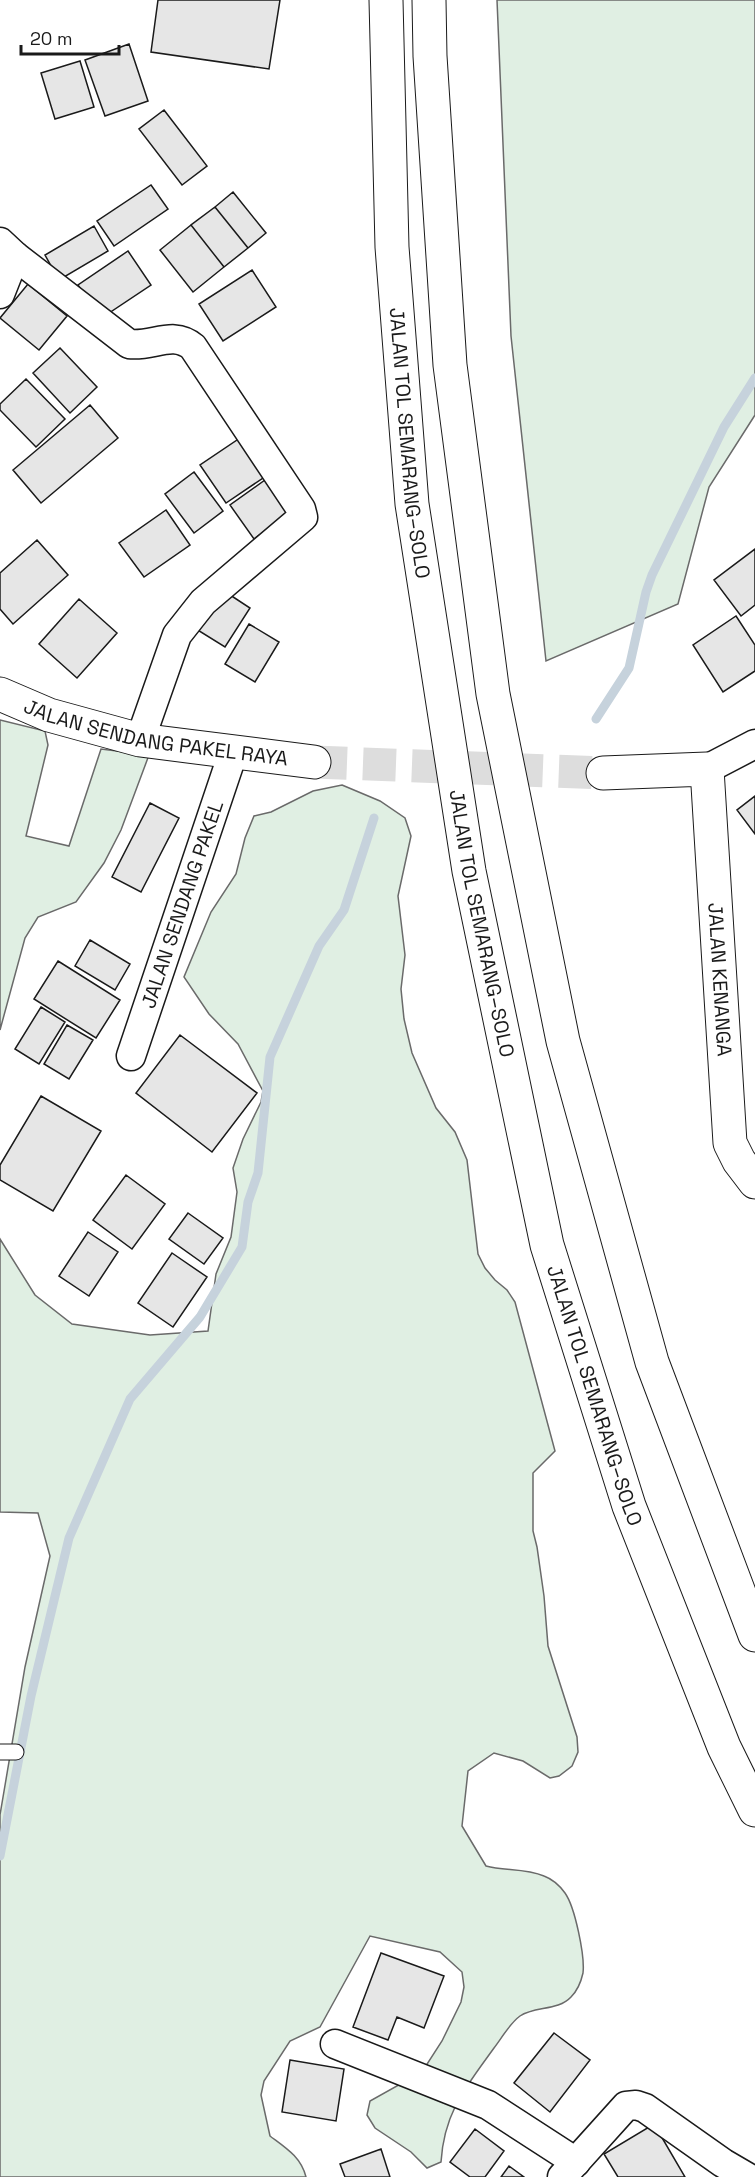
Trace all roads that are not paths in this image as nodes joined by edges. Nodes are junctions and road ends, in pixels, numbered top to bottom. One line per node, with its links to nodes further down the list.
1 (386, 0): 17 (main road, JALAN TOL SEMARANG–SOLO)
2 (429, 0): 14 (main road)
3 (8, 249): 4 (street); 6 (street)
4 (0, 294)
5 (0, 694): 6 (main road, JALAN SENDANG PAKEL RAYA)
6 (140, 740): 8 (main road, JALAN SENDANG PAKEL RAYA)
7 (755, 744): 10 (street)
8 (233, 753): 9 (main road, JALAN SENDANG PAKEL RAYA); 12 (street, JALAN SENDANG PAKEL)
9 (314, 762)
10 (707, 769): 11 (main road); 13 (main road, JALAN KENANGA)
11 (603, 773)
12 (131, 1056)
13 (755, 1182)
14 (755, 1635)
15 (0, 1752): 16 (lane)
16 (16, 1752)
17 (755, 1810)
18 (334, 2044): 19 (street)
19 (569, 2169): 20 (street)
20 (747, 2177)

